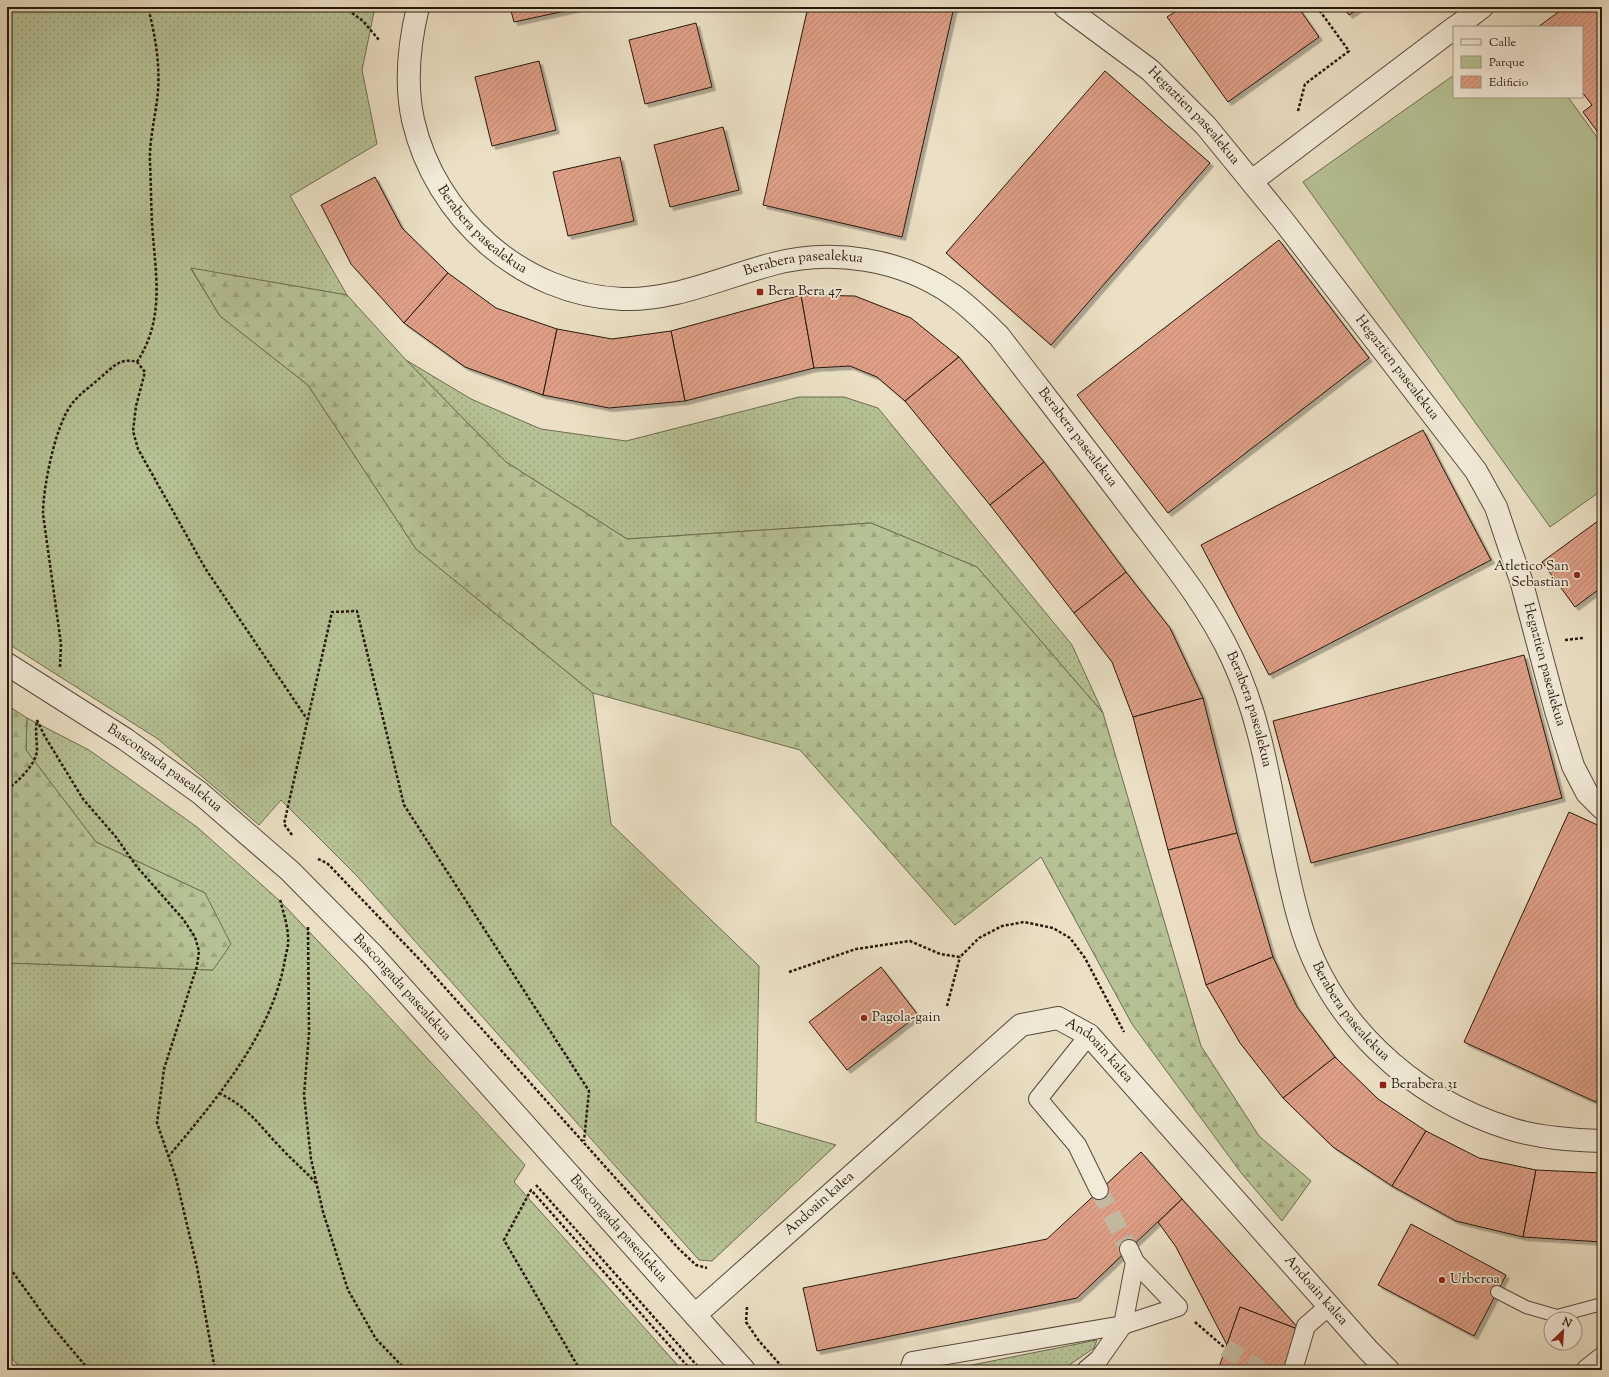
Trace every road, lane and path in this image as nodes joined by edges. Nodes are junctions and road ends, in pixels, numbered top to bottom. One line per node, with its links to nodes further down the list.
1 (148, 7): 12 (path)
2 (344, 7): 9 (path)
3 (418, 7): 30 (street, Berabera pasealekua)
4 (1065, 7): 11 (street, Hegaztien pasealekua)
5 (1317, 7): 10 (path)
6 (1482, 7): 7 (street)
7 (1458, 26)
8 (1453, 30): 10 (street)
9 (379, 40)
10 (1302, 144): 11 (street)
11 (1252, 182): 19 (street, Hegaztien pasealekua)
12 (137, 362): 14 (path); 16 (path)
13 (7, 664): 43 (street, Bascongada pasealekua)
14 (60, 668)
15 (38, 715): 17 (path)
16 (307, 719): 20 (path); 31 (path)
17 (37, 720): 18 (path); 32 (path)
18 (7, 789)
19 (1602, 808)
20 (292, 836)
21 (316, 858): 31 (path)
22 (279, 895): 29 (path)
23 (308, 920): 33 (path)
24 (960, 958): 25 (path); 26 (path); 28 (path)
25 (789, 972)
26 (948, 1006)
27 (1089, 1035): 35 (street); 41 (street, Andoain kalea); 43 (street, Andoain kalea)
28 (1127, 1036)
29 (219, 1093): 32 (path); 33 (path)
30 (1602, 1141)
31 (584, 1142): 37 (path)
32 (168, 1157): 48 (path)
33 (316, 1183): 49 (path)
34 (536, 1185): 52 (path)
35 (1099, 1190)
36 (7, 1264): 47 (path)
37 (708, 1268)
38 (1497, 1292): 40 (lane)
39 (752, 1302): 54 (path)
40 (1602, 1304)
41 (1328, 1306): 57 (street); 58 (street, Andoain kalea)
42 (1178, 1308): 44 (street); 44 (street); 45 (path)
43 (695, 1315): 53 (street, Bascongada pasealekua)
44 (1123, 1324): 55 (street); 56 (street)
45 (1225, 1348)
46 (1602, 1359): 59 (street)
47 (89, 1370)
48 (215, 1370)
49 (406, 1370)
50 (580, 1370): 51 (path)
51 (690, 1370)
52 (701, 1370)
53 (744, 1370)
54 (785, 1370)
55 (909, 1370)
56 (1086, 1370)
57 (1293, 1370)
58 (1388, 1370)
59 (1588, 1370)

